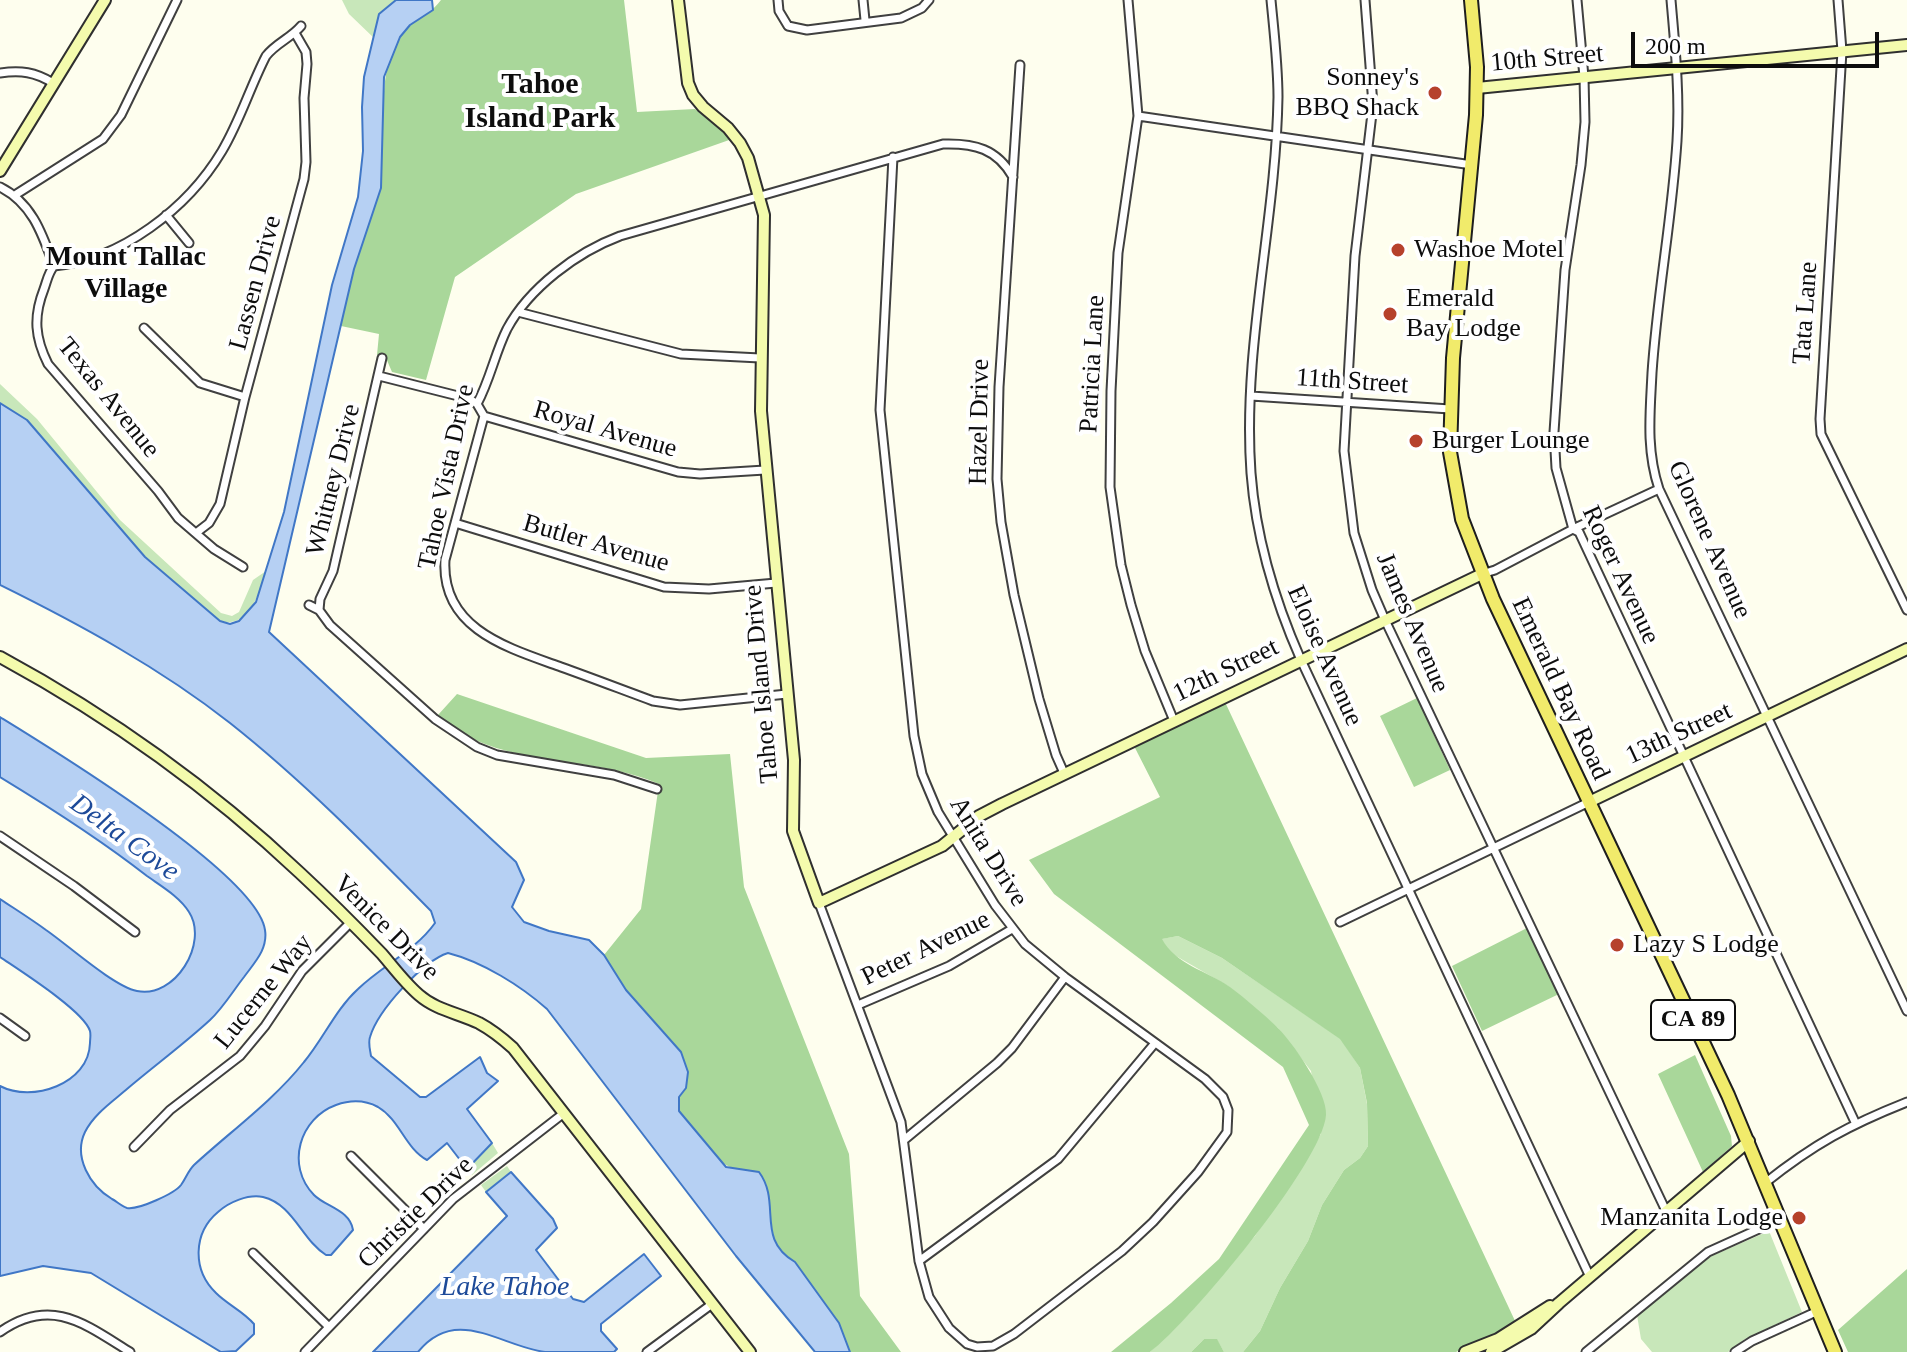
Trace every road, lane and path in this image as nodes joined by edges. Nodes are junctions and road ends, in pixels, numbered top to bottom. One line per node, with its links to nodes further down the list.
1 (105, 0): 23 (street)
2 (177, 0): 33 (street)
3 (678, 0): 34 (street, Tahoe Island Drive)
4 (778, 0): 14 (street)
5 (863, 0): 14 (street)
6 (929, 0): 14 (street)
7 (1128, 0): 25 (street, Patricia Lane)
8 (1271, 0): 26 (street, Eloise Avenue)
9 (1365, 0): 27 (street, James Avenue)
10 (1471, 0): 24 (main road, Emerald Bay Road / CA 89)
11 (1577, 0): 22 (street, Roger Avenue)
12 (1671, 0): 20 (street, Glorene Avenue)
13 (1838, 0): 18 (street, Tata Lane)
14 (865, 20)
15 (301, 26): 16 (street)
16 (295, 33): 35 (street); 44 (street, Lassen Drive)
17 (1907, 45): 18 (street, 10th Street)
18 (1842, 51): 20 (street, 10th Street); 59 (street, Tata Lane)
19 (1020, 65): 31 (street, Hazel Drive)
20 (1677, 70): 22 (street, 10th Street); 50 (street, Glorene Avenue)
21 (0, 73): 23 (street)
22 (1584, 77): 24 (street, 10th Street); 52 (street, Roger Avenue)
23 (53, 83): 30 (street)
24 (1477, 88): 29 (main road, Emerald Bay Road / CA 89)
25 (1138, 116): 26 (street); 66 (street, Patricia Lane)
26 (1275, 135): 27 (street); 43 (street, Eloise Avenue)
27 (1368, 149): 29 (street); 45 (street, James Avenue)
28 (893, 157): 31 (street, Tahoe Vista Drive); 34 (street, Tahoe Vista Drive); 72 (street, Anita Drive)
29 (1472, 165): 47 (main road, Emerald Bay Road / CA 89)
30 (0, 171)
31 (1013, 177): 68 (street, Hazel Drive)
32 (0, 187): 33 (street)
33 (15, 195): 37 (street)
34 (761, 197): 38 (street, Tahoe Vista Drive); 41 (street, Tahoe Island Drive)
35 (166, 215): 36 (street); 37 (street)
36 (189, 243)
37 (54, 266): 53 (street, Texas Avenue)
38 (518, 312): 41 (street); 46 (street, Tahoe Vista Drive)
39 (144, 328): 44 (street)
40 (382, 358): 42 (street, Whitney Drive)
41 (760, 358): 49 (street, Tahoe Island Drive)
42 (379, 376): 46 (street); 58 (street, Whitney Drive)
43 (1251, 396): 45 (street, 11th Street); 63 (street, Eloise Avenue)
44 (245, 397): 53 (street, Lassen Drive)
45 (1345, 401): 47 (street, 11th Street); 60 (street, James Avenue)
46 (477, 404): 48 (street, Tahoe Vista Drive)
47 (1450, 409): 55 (main road, Emerald Bay Road / CA 89)
48 (484, 416): 49 (street, Royal Avenue); 51 (street, Tahoe Vista Drive)
49 (765, 470): 56 (street, Tahoe Island Drive)
50 (1659, 489): 52 (street, 12th Street); 65 (street, Glorene Avenue)
51 (455, 523): 56 (street, Butler Avenue); 64 (street, Tahoe Vista Drive)
52 (1573, 529): 55 (street, 12th Street); 67 (street, Roger Avenue)
53 (196, 533): 54 (street, Texas Avenue)
54 (243, 567)
55 (1482, 574): 60 (street, 12th Street); 70 (main road, Emerald Bay Road / CA 89)
56 (776, 583): 64 (street, Tahoe Island Drive)
57 (309, 605): 58 (street)
58 (319, 610): 69 (street)
59 (1907, 610)
60 (1385, 620): 63 (street, 12th Street); 73 (street, James Avenue)
61 (1907, 649): 65 (street, 13th Street)
62 (0, 657): 76 (street, Venice Drive)
63 (1301, 660): 66 (street, 12th Street); 74 (street, Eloise Avenue)
64 (787, 694): 75 (street, Tahoe Island Drive)
65 (1768, 717): 67 (street, 13th Street); 82 (street, Glorene Avenue)
66 (1174, 721): 68 (street, 12th Street)
67 (1683, 757): 70 (street, 13th Street); 88 (street, Roger Avenue)
68 (1064, 773): 72 (street, 12th Street)
69 (657, 789)
70 (1589, 802): 73 (street, 13th Street); 90 (main road, Emerald Bay Road / CA 89)
71 (0, 836): 79 (street)
72 (953, 839): 75 (street, 12th Street); 78 (street, Anita Drive)
73 (1493, 848): 74 (street, 13th Street); 94 (street, James Avenue)
74 (1409, 888): 77 (street, 13th Street); 99 (street, Eloise Avenue)
75 (819, 903): 81 (street, Tahoe Island Drive)
76 (351, 922): 87 (street, Venice Drive); 91 (street, Lucerne Way)
77 (1340, 922)
78 (1012, 929): 80 (street, Anita Drive); 81 (street, Peter Avenue)
79 (135, 932)
80 (1065, 977): 85 (street, Anita Drive); 89 (street)
81 (858, 1005): 89 (street, Tahoe Island Drive)
82 (1907, 1011)
83 (0, 1018): 84 (street)
84 (25, 1036)
85 (1155, 1043): 98 (street); 105 (street, Anita Drive)
86 (1907, 1102): 88 (street)
87 (564, 1113): 96 (street, Christie Drive); 101 (street, Venice Drive)
88 (1855, 1122): 93 (street)
89 (904, 1140): 98 (street, Tahoe Island Drive)
90 (1749, 1141): 93 (main road, Emerald Bay Road / CA 89); 94 (street)
91 (134, 1147)
92 (351, 1156): 96 (street)
93 (1765, 1183): 95 (main road, Emerald Bay Road / CA 89)
94 (1666, 1211): 99 (street)
95 (1781, 1219): 102 (main road, Emerald Bay Road / CA 89); 112 (street)
96 (424, 1229): 103 (street, Christie Drive)
97 (253, 1253): 103 (street)
98 (919, 1261): 105 (street, Tahoe Island Drive)
99 (1590, 1277): 100 (street)
100 (1559, 1303): 110 (street); 111 (street)
101 (712, 1304): 108 (street); 109 (street, Venice Drive)
102 (1818, 1311): 113 (street); 114 (main road, Emerald Bay Road / CA 89)
103 (329, 1327): 107 (street, Christie Drive)
104 (0, 1332): 106 (street)
105 (977, 1347)
106 (130, 1352)
107 (305, 1352)
108 (647, 1352)
109 (750, 1352)
110 (1465, 1352)
111 (1491, 1352)
112 (1586, 1352)
113 (1735, 1352)
114 (1835, 1352)

